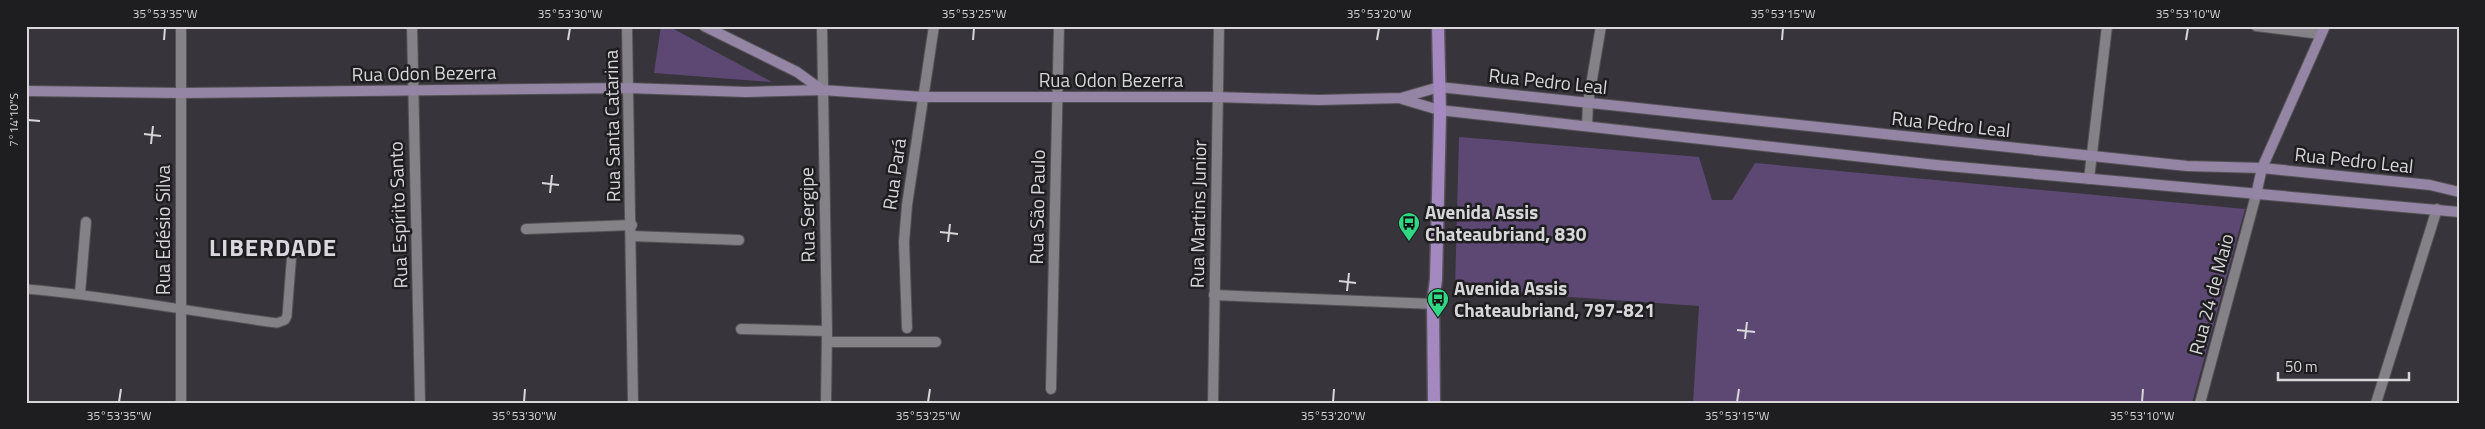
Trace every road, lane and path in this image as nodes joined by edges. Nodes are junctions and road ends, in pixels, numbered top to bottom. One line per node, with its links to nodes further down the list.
1 (180, 26): 19 (street, Rua Edésio Silva)
2 (412, 26): 17 (street, Rua Espírito Santo)
3 (627, 26): 14 (street, Rua Santa Catarina)
4 (704, 26): 16 (main road)
5 (822, 26): 16 (street, Rua Sergipe)
6 (934, 26): 20 (street, Rua Pará)
7 (1059, 26): 21 (street, Rua São Paulo)
8 (1219, 26): 22 (street, Rua Martins Junior)
9 (1438, 26): 15 (main road)
10 (1601, 26): 24 (street)
11 (2107, 26): 27 (street)
12 (2256, 26): 13 (street)
13 (2322, 30): 28 (main road)
14 (628, 88): 16 (main road, Rua Odon Bezerra); 17 (main road, Rua Odon Bezerra); 35 (street, Rua Santa Catarina)
15 (1439, 88): 23 (main road, Rua Odon Bezerra); 24 (main road, Rua Pedro Leal); 25 (main road)
16 (822, 90): 20 (main road, Rua Odon Bezerra); 47 (street, Rua Sergipe)
17 (412, 91): 19 (main road, Rua Odon Bezerra); 52 (street, Rua Espírito Santo)
18 (26, 92): 19 (main road, Rua Odon Bezerra)
19 (180, 93): 44 (street, Rua Edésio Silva)
20 (923, 97): 21 (main road, Rua Odon Bezerra); 45 (street, Rua Pará)
21 (1057, 98): 22 (main road, Rua Odon Bezerra); 50 (street, Rua São Paulo)
22 (1216, 98): 23 (main road, Rua Odon Bezerra); 42 (street, Rua Martins Junior)
23 (1401, 98): 25 (main road, Rua Odon Bezerra)
24 (1588, 103): 26 (street); 27 (main road, Rua Pedro Leal)
25 (1439, 110): 26 (main road); 43 (main road)
26 (1587, 126): 29 (main road)
27 (2092, 156): 28 (main road, Rua Pedro Leal); 29 (street)
28 (2262, 168): 30 (main road, Rua Pedro Leal); 31 (main road)
29 (2089, 179): 31 (main road)
30 (2459, 192)
31 (2256, 195): 32 (main road); 57 (street, Rua 24 de Maio)
32 (2437, 210): 33 (main road); 58 (street)
33 (2459, 212)
34 (86, 222): 41 (street)
35 (632, 225): 36 (street, Rua Santa Catarina); 37 (street, Rua Santa Catarina)
36 (526, 229)
37 (631, 236): 38 (street); 53 (street, Rua Santa Catarina)
38 (739, 240)
39 (292, 251): 44 (lane)
40 (26, 289): 41 (lane)
41 (80, 293): 44 (lane)
42 (1214, 296): 43 (street); 55 (street, Rua Martins Junior)
43 (1432, 304): 56 (main road)
44 (181, 309): 51 (street, Rua Edésio Silva)
45 (907, 328)
46 (741, 329): 47 (street)
47 (827, 331): 48 (street, Rua Sergipe)
48 (827, 342): 49 (street); 54 (street, Rua Sergipe)
49 (936, 342)
50 (1051, 389)
51 (181, 403)
52 (420, 403)
53 (633, 403)
54 (826, 403)
55 (1213, 403)
56 (1434, 403)
57 (2200, 403)
58 (2376, 403)

